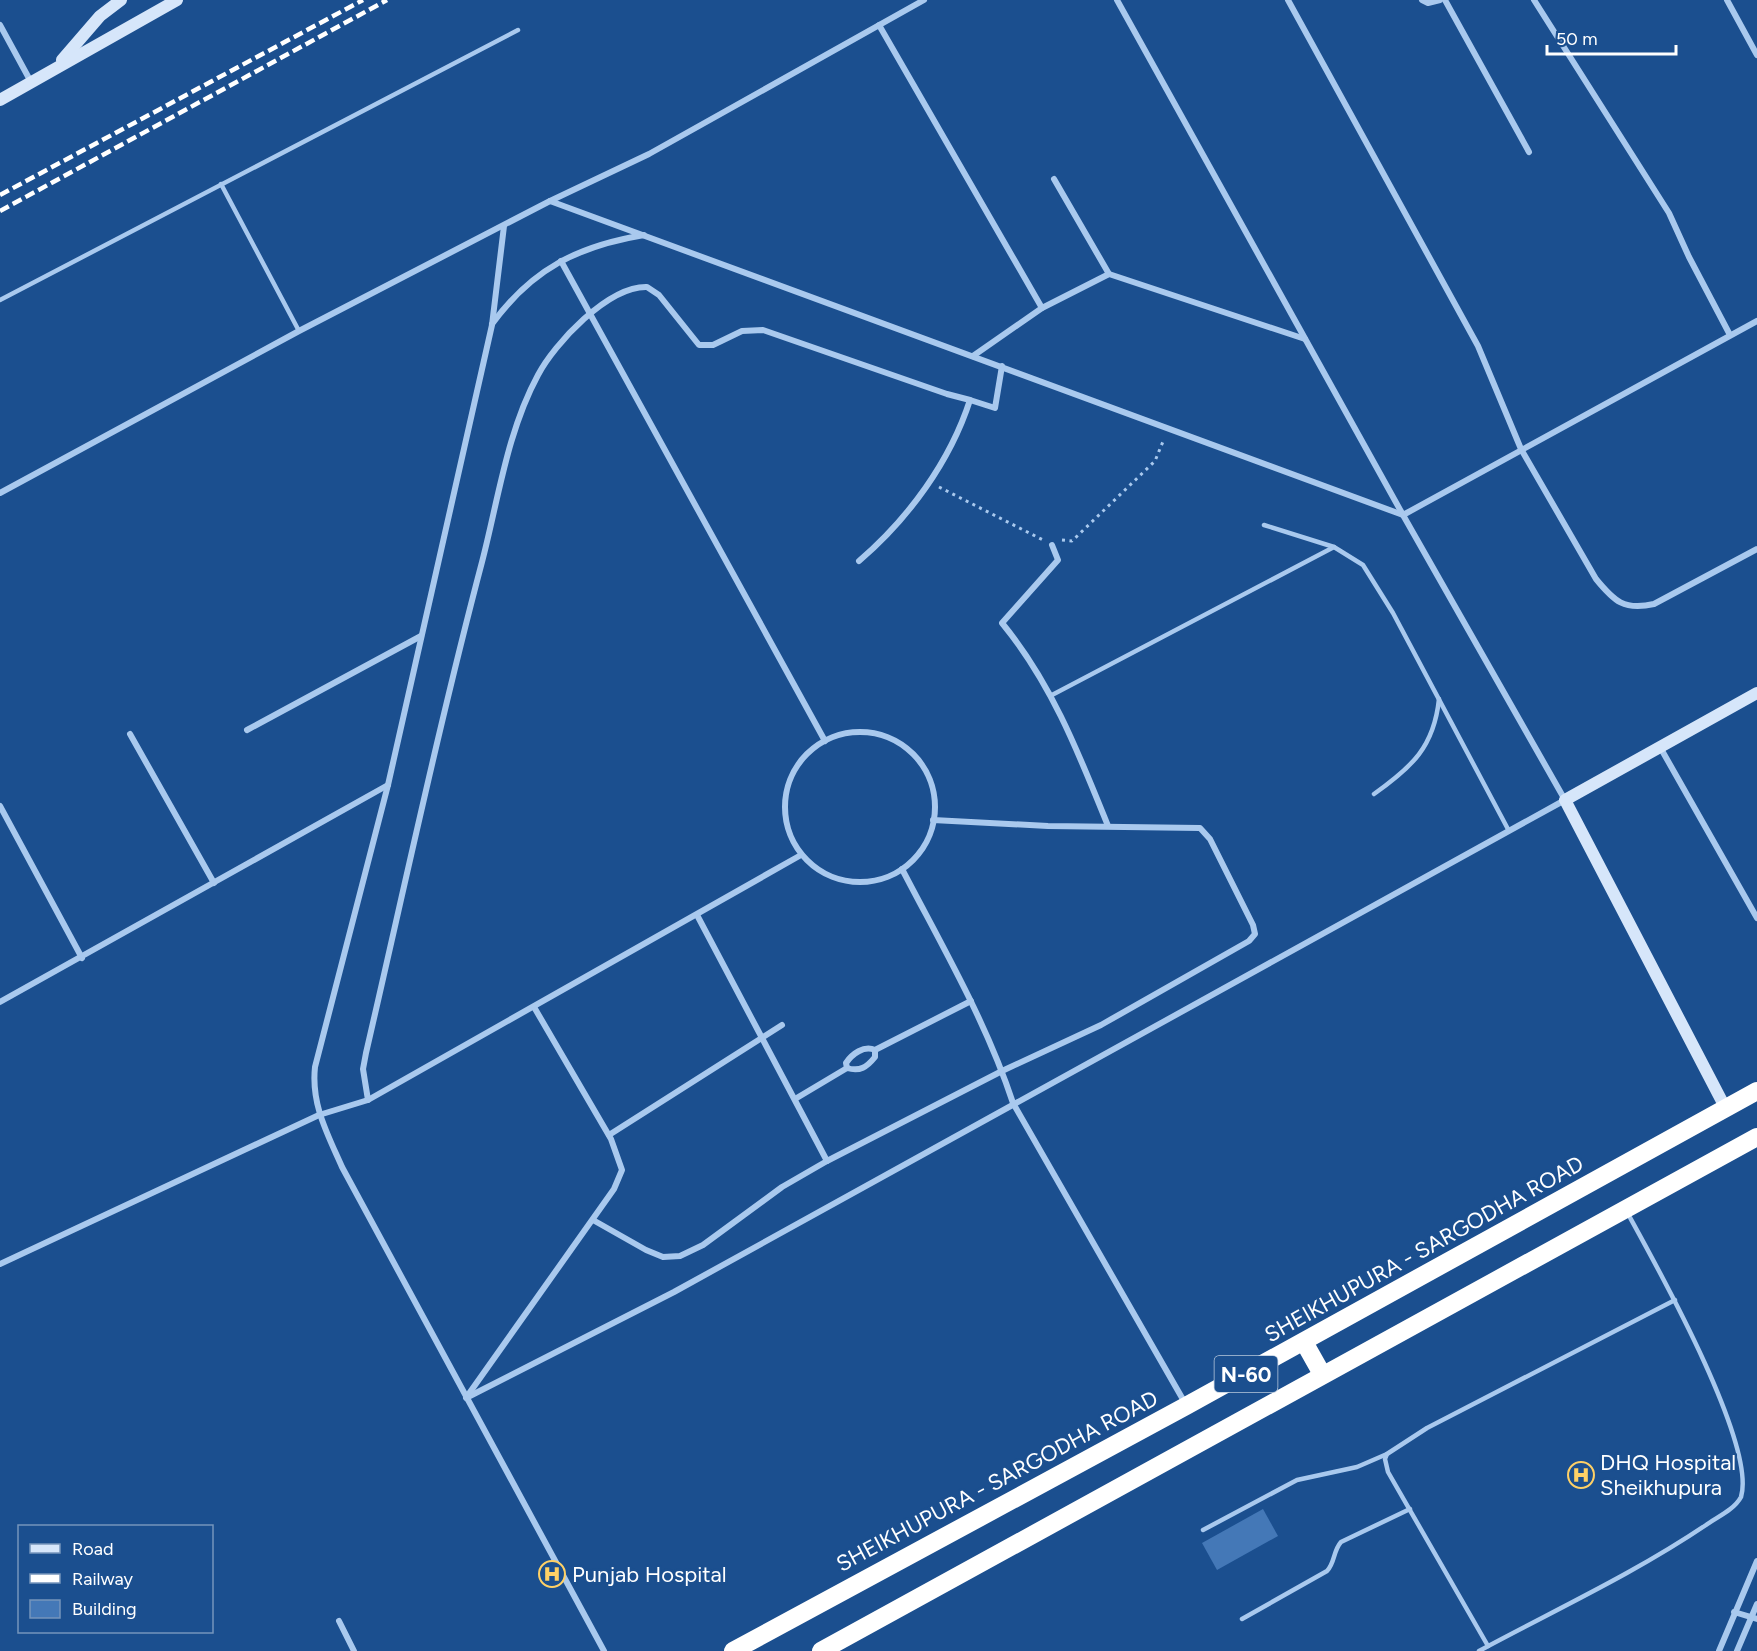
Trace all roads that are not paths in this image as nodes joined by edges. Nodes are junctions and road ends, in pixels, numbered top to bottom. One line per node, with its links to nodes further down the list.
1 (121, 0): 15 (street)
2 (177, 0): 15 (street)
3 (924, 0): 12 (street)
4 (1118, 0): 33 (street)
5 (1288, 0): 37 (street)
6 (1422, 0): 7 (street)
7 (1440, 0)
8 (1445, 0): 18 (street)
9 (1534, 0): 32 (street)
10 (1727, 0): 14 (street)
11 (0, 25): 16 (street)
12 (879, 25): 21 (street); 27 (street)
13 (518, 30): 20 (lane)
14 (1757, 55)
15 (56, 68): 16 (street)
16 (31, 82): 17 (street)
17 (0, 100)
18 (1529, 152)
19 (1054, 179): 25 (street)
20 (221, 184): 26 (lane); 31 (lane)
21 (550, 201): 22 (street); 23 (street)
22 (504, 226): 30 (street); 31 (street)
23 (644, 235): 24 (street); 34 (street)
24 (561, 261): 28 (street); 30 (street)
25 (1108, 274): 27 (street); 33 (street)
26 (0, 300)
27 (1042, 308): 34 (street)
28 (590, 314): 36 (street); 51 (street); 76 (street)
29 (1757, 321): 32 (street)
30 (492, 325): 45 (street)
31 (299, 331): 38 (street)
32 (1730, 335): 37 (street)
33 (1305, 340): 39 (street)
34 (973, 356): 35 (street)
35 (1002, 366): 36 (street); 39 (street)
36 (970, 400): 44 (street)
37 (1521, 449): 39 (street); 43 (street)
38 (0, 493)
39 (1402, 514): 55 (street)
40 (1264, 525): 42 (lane)
41 (1052, 545): 47 (street)
42 (1334, 547): 47 (lane); 48 (lane)
43 (1757, 549)
44 (859, 561)
45 (421, 636): 49 (street); 53 (street)
46 (1757, 693): 52 (street)
47 (1052, 695): 58 (street)
48 (1439, 699): 54 (lane); 59 (lane)
49 (247, 730)
50 (130, 734): 62 (street)
51 (825, 741): 57 (street); 60 (street)
52 (1660, 747): 55 (street); 64 (street)
53 (388, 785): 62 (street); 79 (street)
54 (1374, 794)
55 (1564, 800): 59 (street); 78 (street)
56 (0, 806): 65 (street)
57 (933, 820): 58 (street); 61 (street)
58 (1108, 826): 73 (street)
59 (1509, 831): 77 (street)
60 (801, 855): 61 (street); 63 (street)
61 (902, 869): 66 (street)
62 (214, 883): 65 (street)
63 (697, 915): 68 (street); 70 (street)
64 (1757, 918)
65 (82, 958): 67 (street)
66 (971, 1001): 71 (street); 73 (street)
67 (0, 1002)
68 (534, 1007): 76 (street); 80 (street)
69 (782, 1024): 70 (street)
70 (762, 1036): 75 (street); 80 (street)
71 (874, 1050): 72 (street); 72 (street)
72 (847, 1068): 75 (street)
73 (1002, 1071): 77 (street); 82 (street)
74 (1757, 1091): 78 (highway, SHEIKHUPURA - SARGODHA ROAD / N-60)
75 (795, 1099): 82 (street)
76 (369, 1100): 79 (street)
77 (1013, 1103): 89 (street); 90 (street)
78 (1725, 1109): 87 (highway, SHEIKHUPURA - SARGODHA ROAD / N-60)
79 (319, 1115): 85 (street); 89 (street)
80 (609, 1135): 84 (street)
81 (1757, 1137): 83 (highway, N-60)
82 (827, 1161): 84 (street)
83 (1625, 1208): 86 (lane); 88 (highway, N-60)
84 (592, 1220): 89 (street)
85 (0, 1264)
86 (1675, 1300): 91 (lane); 100 (lane)
87 (1304, 1342): 88 (highway); 90 (highway, SHEIKHUPURA - SARGODHA ROAD / N-60)
88 (1322, 1374): 104 (highway, N-60)
89 (466, 1398): 102 (street)
90 (1186, 1406): 103 (highway, SHEIKHUPURA - SARGODHA ROAD / N-60)
91 (1387, 1454): 92 (lane); 93 (lane)
92 (1410, 1509): 98 (lane); 100 (lane)
93 (1203, 1530)
94 (1757, 1561): 96 (street)
95 (1757, 1604): 97 (street)
96 (1734, 1612): 97 (street); 106 (street)
97 (1754, 1618): 107 (street)
98 (1242, 1619)
99 (339, 1622): 101 (street)
100 (1488, 1646): 105 (lane)
101 (354, 1651)
102 (604, 1651)
103 (733, 1651)
104 (821, 1651)
105 (1479, 1651)
106 (1719, 1651)
107 (1737, 1651)

